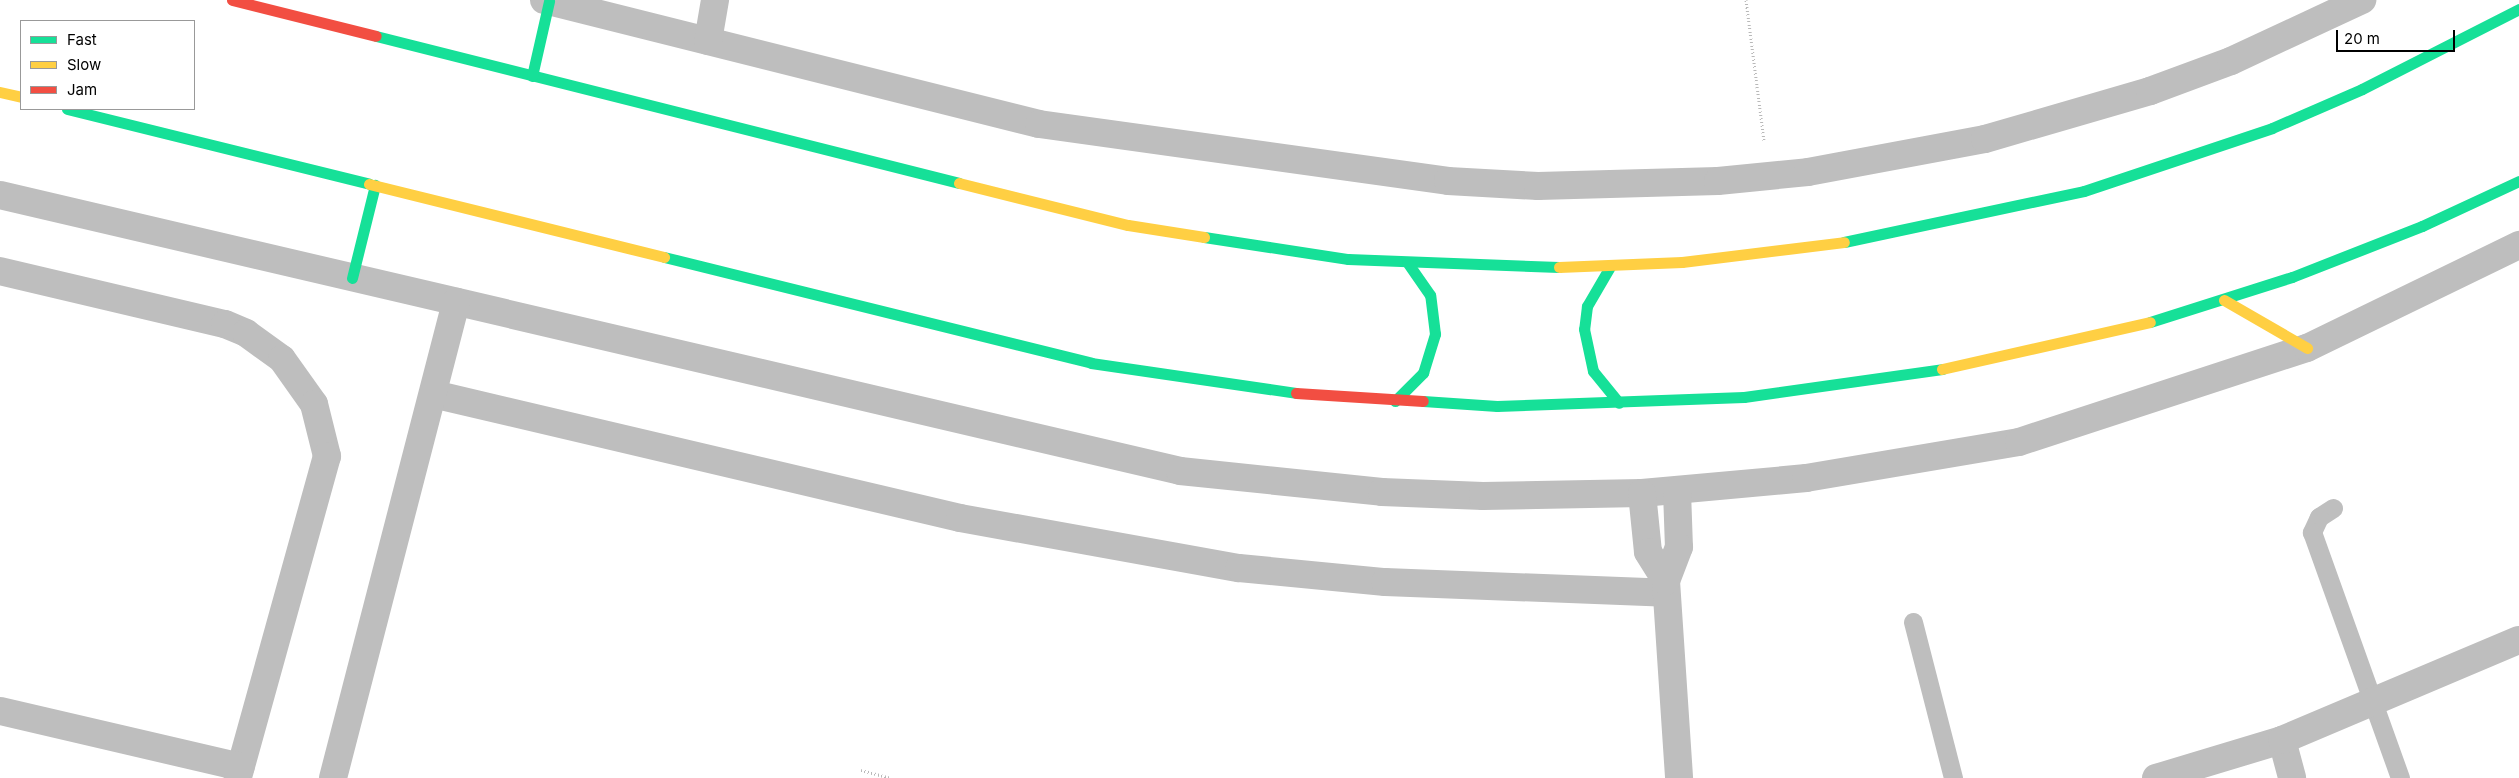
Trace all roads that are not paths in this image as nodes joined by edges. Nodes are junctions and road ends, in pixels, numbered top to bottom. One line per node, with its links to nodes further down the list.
1 (232, 0): 7 (street)
2 (715, 0): 6 (street)
3 (2362, 0): 6 (street)
4 (547, 1): 6 (street); 7 (street)
5 (2519, 9): 16 (street)
6 (708, 41)
7 (532, 76): 15 (street)
8 (0, 92): 9 (street)
9 (20, 97)
10 (71, 110): 12 (street)
11 (2519, 181): 19 (street)
12 (375, 185): 18 (street); 23 (street)
13 (0, 195): 18 (street)
14 (2519, 245): 21 (street)
15 (1407, 262): 16 (street); 23 (street)
16 (1610, 265): 24 (street)
17 (0, 271): 34 (street)
18 (352, 278): 20 (street)
19 (2224, 300): 21 (street); 24 (street)
20 (456, 302): 22 (street); 26 (street)
21 (2307, 348): 25 (street)
22 (433, 394): 28 (street); 36 (street)
23 (1395, 401): 24 (street)
24 (1619, 403)
25 (1677, 491): 26 (street); 28 (street)
26 (1642, 493): 28 (street)
27 (2333, 508): 31 (lane)
28 (1666, 587): 37 (street)
29 (1913, 622): 38 (lane)
30 (2519, 640): 31 (street)
31 (2375, 700): 33 (street); 40 (lane)
32 (0, 711): 34 (street)
33 (2282, 740): 35 (street); 39 (street)
34 (240, 772)
35 (2166, 777)
36 (333, 778)
37 (1679, 778)
38 (1953, 778)
39 (2292, 778)
40 (2400, 778)

